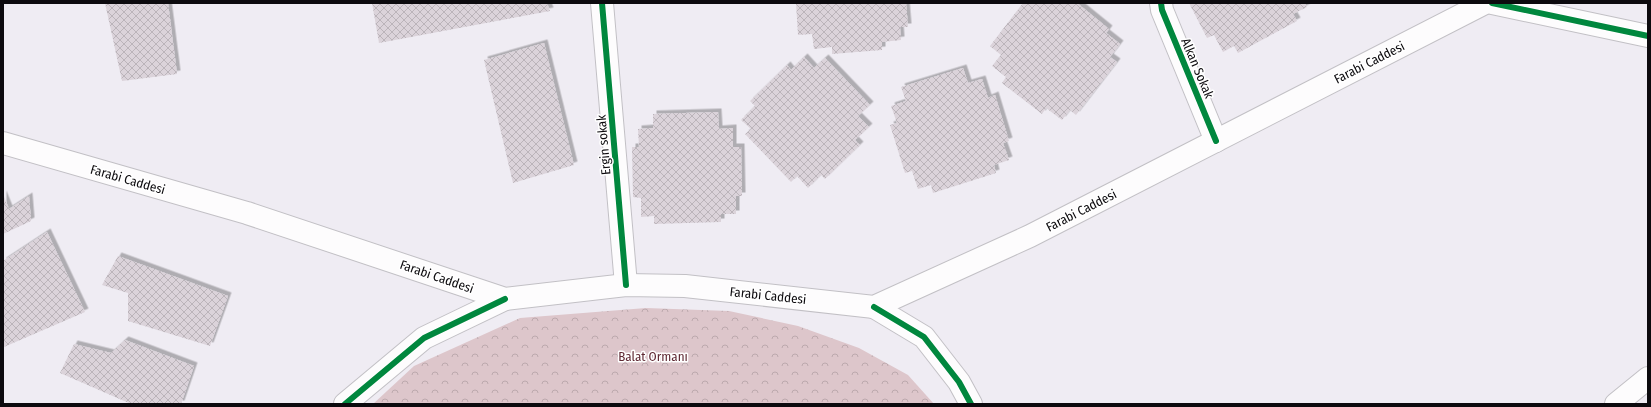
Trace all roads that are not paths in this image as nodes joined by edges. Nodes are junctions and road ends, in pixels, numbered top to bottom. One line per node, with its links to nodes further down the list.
1 (602, 3): 8 (main road, Ergin sokak)
2 (1161, 3): 6 (main road, Alkan Sokak)
3 (1485, 3): 6 (main road, Farabi Caddesi)
4 (1492, 3): 5 (main road)
5 (1648, 36)
6 (1216, 141): 10 (main road, Farabi Caddesi)
7 (3, 143): 9 (main road, Farabi Caddesi)
8 (626, 285): 9 (main road, Farabi Caddesi); 10 (main road, Farabi Caddesi)
9 (504, 299): 12 (main road)
10 (874, 307): 13 (main road)
11 (1648, 378): 14 (main road)
12 (345, 404)
13 (971, 404)
14 (1616, 404)

